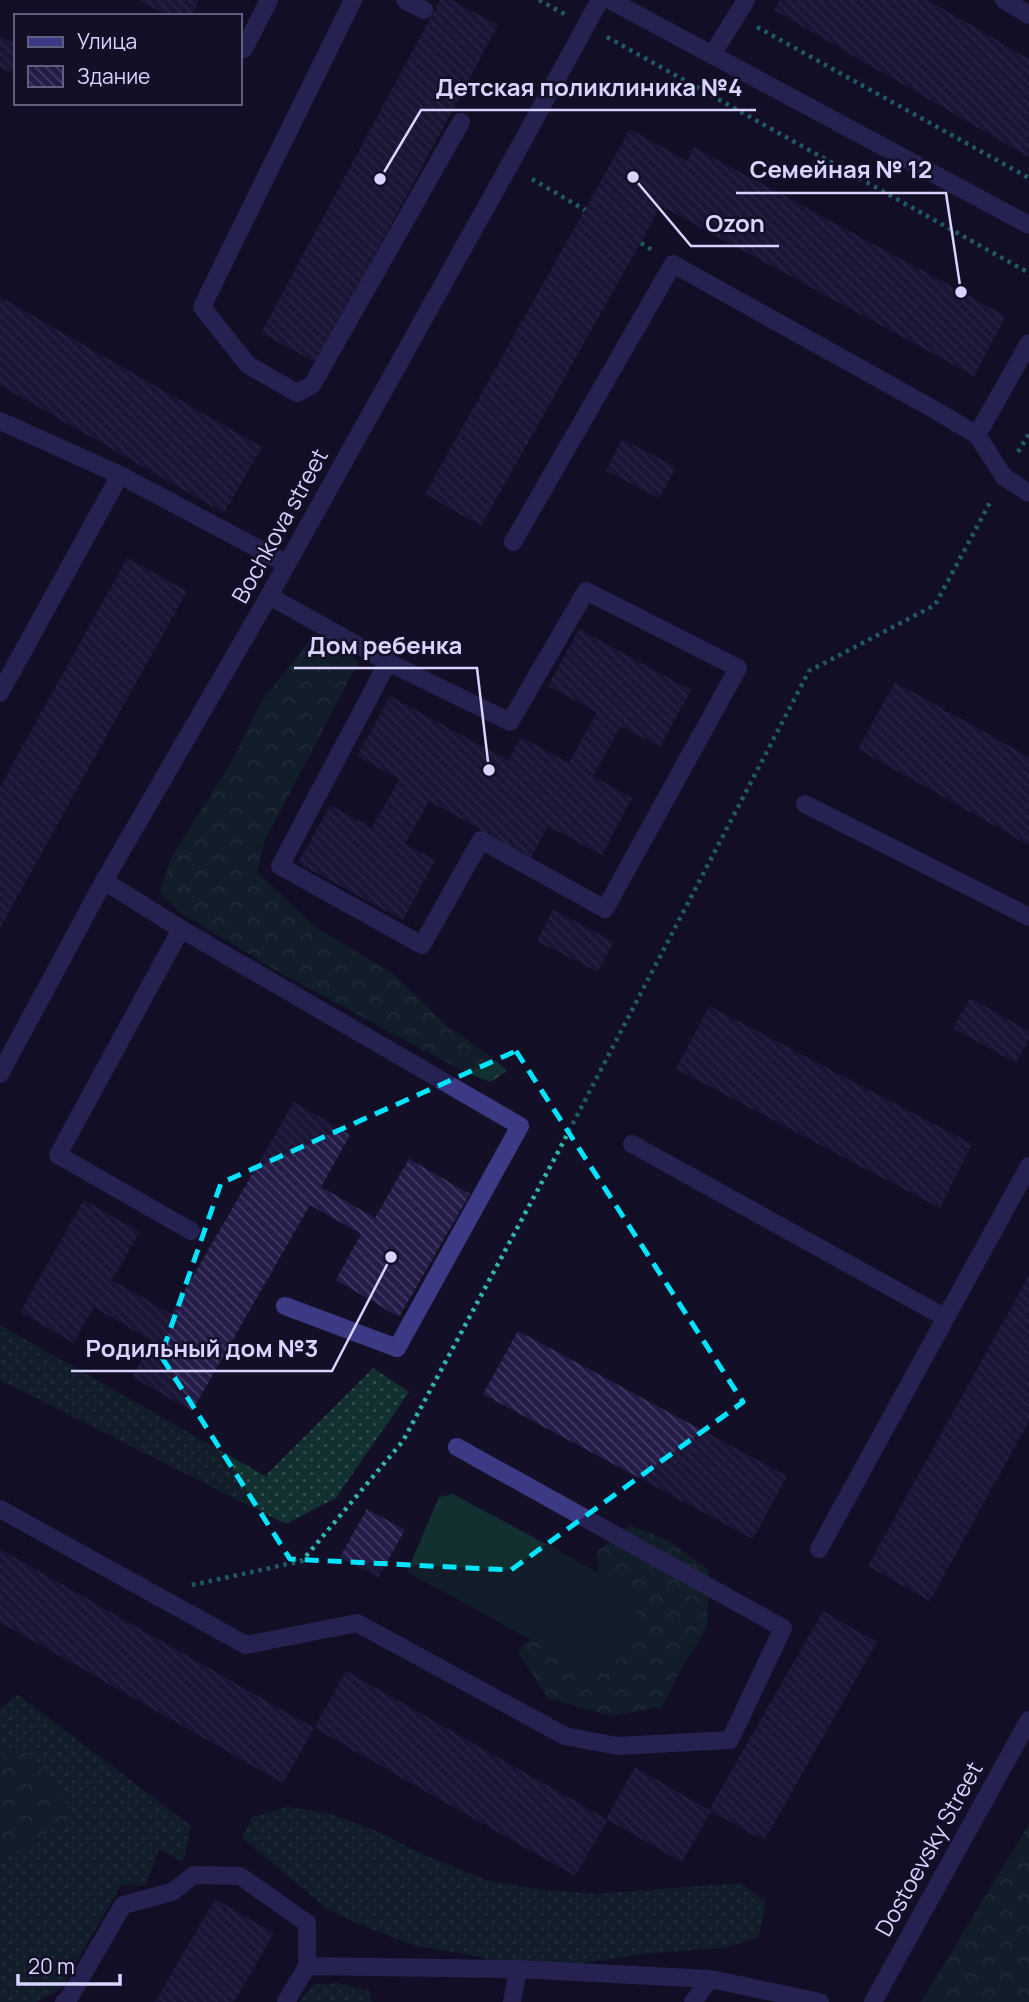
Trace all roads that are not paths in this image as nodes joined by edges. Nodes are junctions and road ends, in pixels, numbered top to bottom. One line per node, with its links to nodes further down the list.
1 (268, 0): 10 (street)
2 (353, 0): 12 (street)
3 (405, 0): 8 (street)
4 (600, 0): 20 (street, Bochkova street)
5 (610, 0): 11 (street)
6 (1004, 0): 9 (street)
7 (741, 8): 11 (street)
8 (424, 10)
9 (1029, 15)
10 (242, 50)
11 (712, 55): 13 (street)
12 (461, 122)
13 (1029, 225)
14 (1029, 343): 16 (street)
15 (0, 421): 17 (street)
16 (976, 435): 18 (street); 19 (street)
17 (120, 475): 20 (street); 23 (street)
18 (1029, 494)
19 (513, 542)
20 (287, 564): 21 (street, Bochkova street)
21 (269, 596): 22 (street); 25 (street, Bochkova street)
22 (388, 663): 22 (street)
23 (0, 693)
24 (805, 804): 26 (street)
25 (104, 881): 27 (street); 28 (street, Bochkova street)
26 (1029, 917)
27 (181, 929): 31 (street); 32 (street)
28 (0, 1074)
29 (632, 1144): 33 (street)
30 (1029, 1166): 33 (street)
31 (191, 1231)
32 (285, 1306)
33 (946, 1318): 36 (street)
34 (457, 1447): 35 (street)
35 (0, 1509)
36 (819, 1549)
37 (1029, 1720): 46 (street, Dostoevsky Street)
38 (307, 1966): 39 (street); 41 (street); 42 (street)
39 (518, 1969): 40 (street); 43 (street)
40 (710, 1979): 44 (street); 45 (street)
41 (64, 2002)
42 (286, 2002)
43 (512, 2002)
44 (693, 2002)
45 (820, 2002)
46 (873, 2002)

